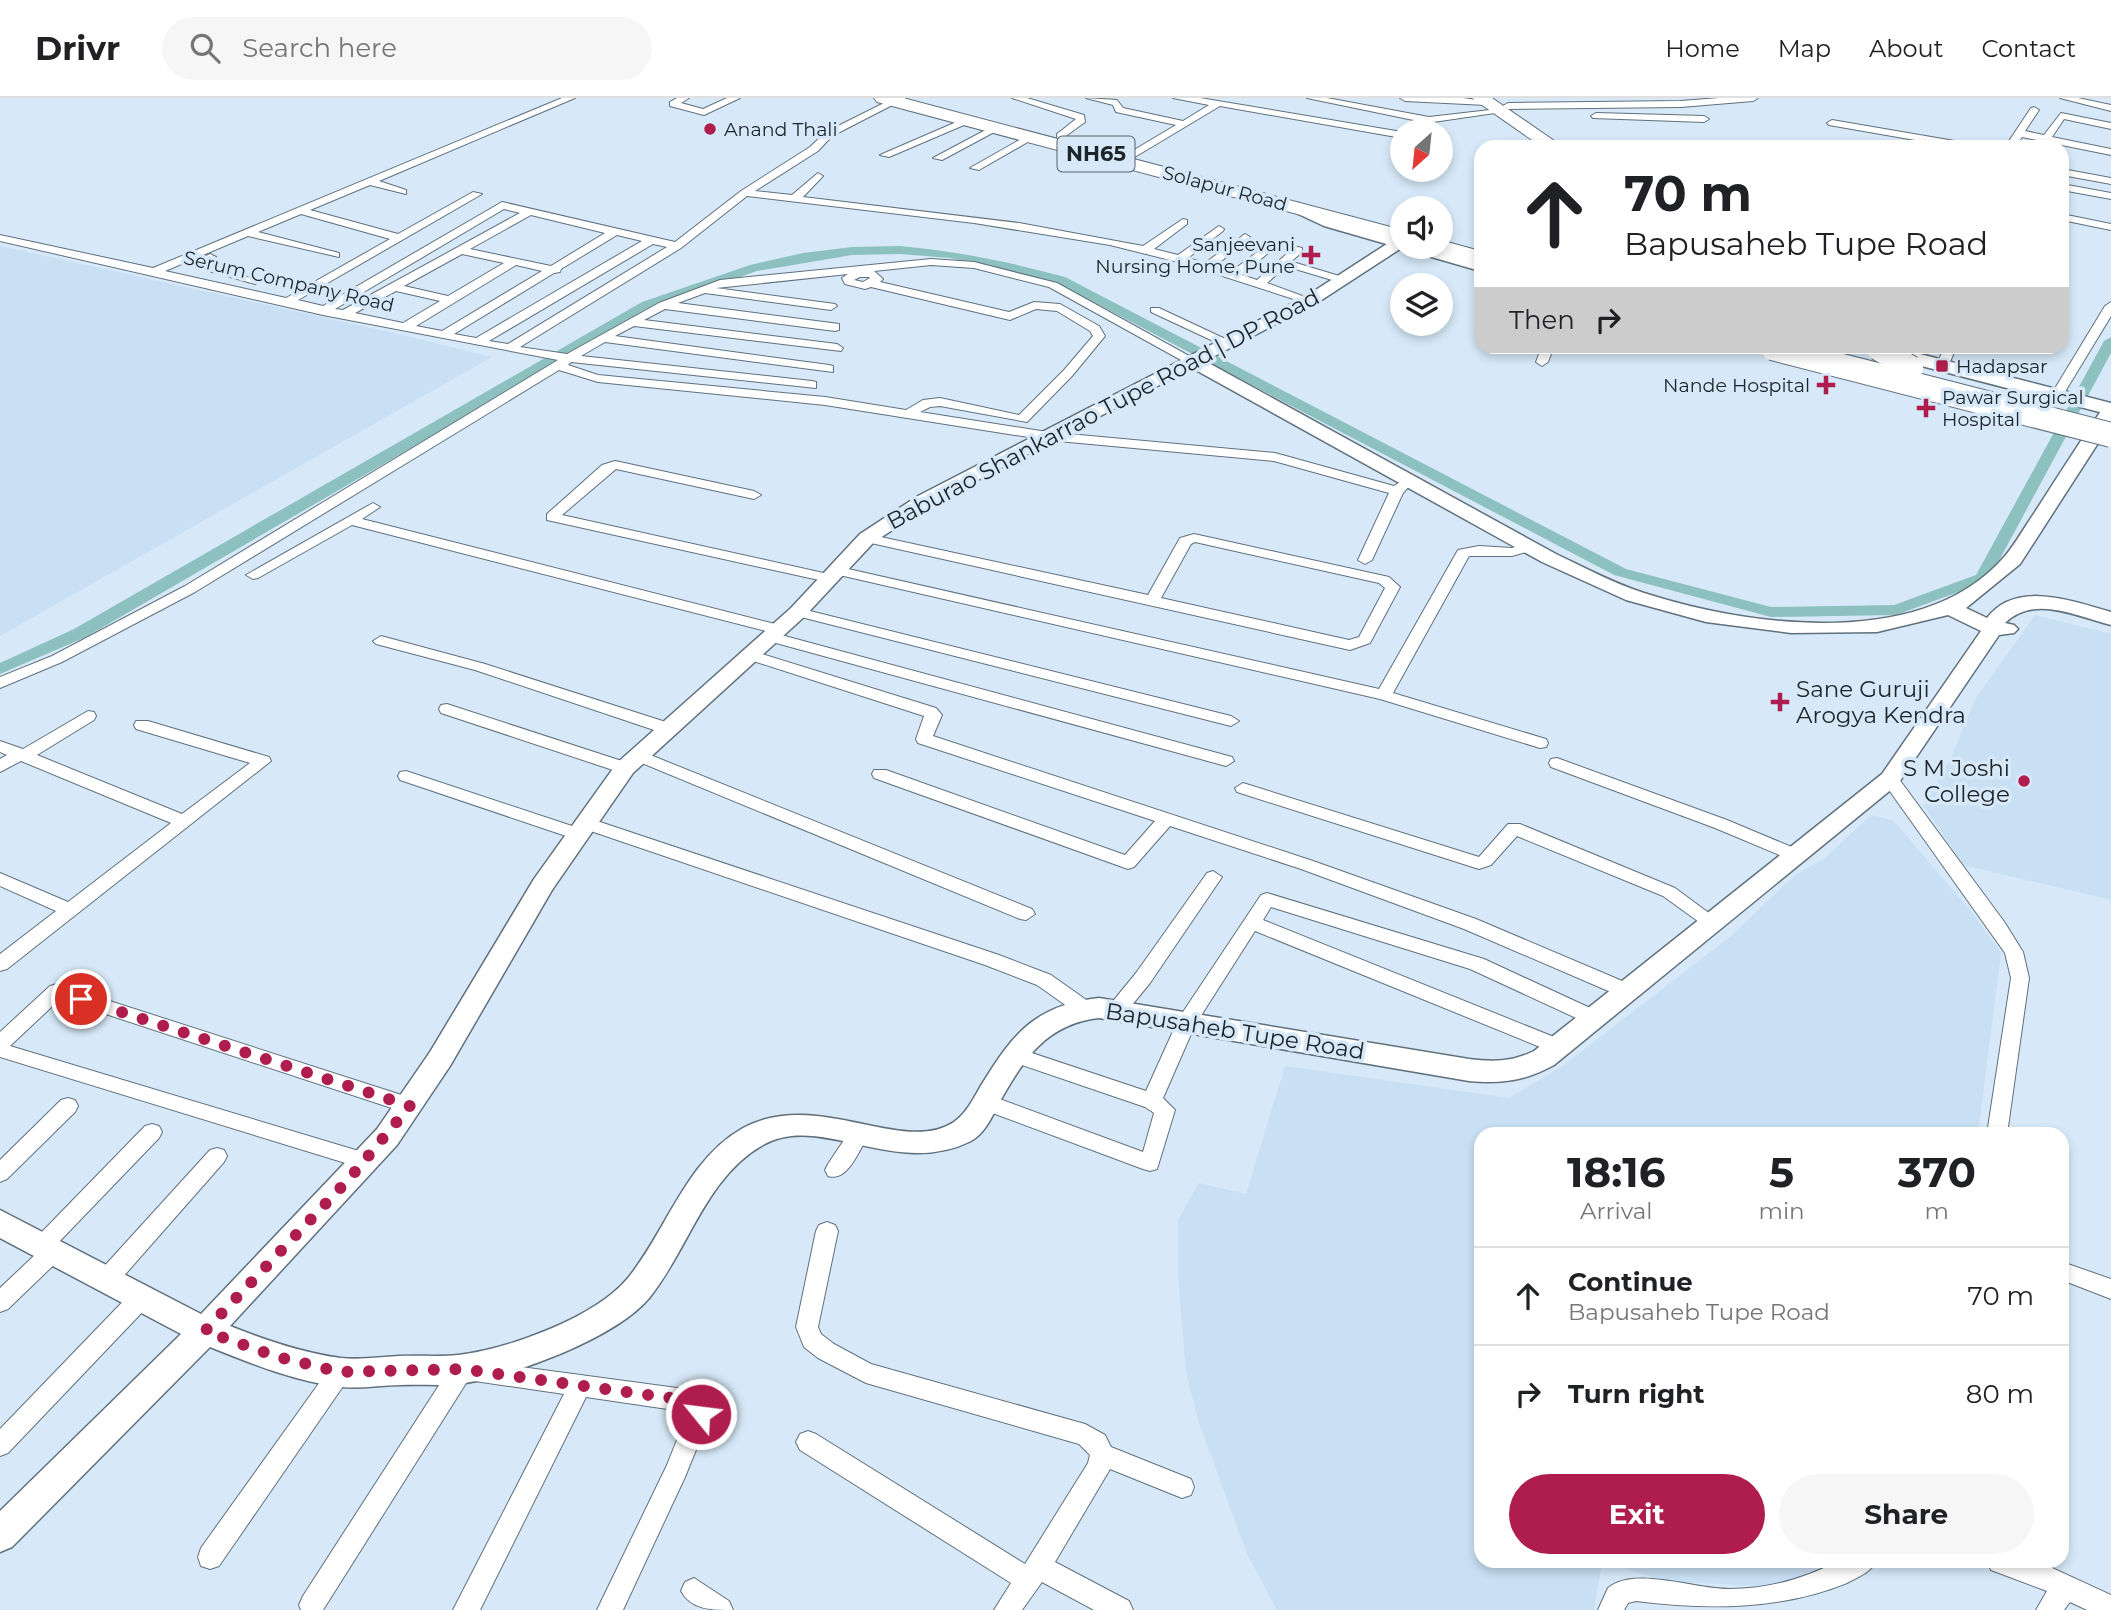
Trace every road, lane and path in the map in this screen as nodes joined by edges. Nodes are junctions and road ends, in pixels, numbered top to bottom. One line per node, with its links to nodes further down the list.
1 (570, 98): 46 (street)
2 (684, 98): 3 (street)
3 (735, 98)
4 (915, 98): 30 (highway, Solapur Road / NH65)
5 (1017, 98): 30 (street)
6 (1091, 98): 24 (street)
7 (1178, 98): 15 (street)
8 (1264, 98): 16 (street)
9 (1312, 98): 19 (street)
10 (1405, 98): 14 (street)
11 (1753, 98): 14 (street)
12 (2065, 98): 17 (street)
13 (892, 99): 22 (highway, Solapur Road / NH65); 50 (street)
14 (1495, 104): 20 (street); 21 (street); 32 (highway)
15 (1216, 105): 16 (street); 24 (street)
16 (1254, 108): 27 (street)
17 (2111, 108)
18 (2034, 110): 28 (street)
19 (1424, 119)
20 (1433, 119)
21 (1704, 119)
22 (968, 120): 26 (highway, Solapur Road / NH65); 40 (street)
23 (1832, 123): 33 (street)
24 (1186, 124): 39 (street)
25 (2111, 126): 31 (street)
26 (995, 128): 29 (highway, Solapur Road / NH65); 41 (street)
27 (1390, 133)
28 (2018, 133): 31 (street); 34 (street)
29 (1030, 136): 43 (street); 54 (highway, Solapur Road / NH65)
30 (1060, 136): 39 (highway, Solapur Road / NH65)
31 (2046, 139): 35 (street)
32 (1546, 140)
33 (1931, 140)
34 (2013, 140)
35 (2051, 140)
36 (2069, 144): 37 (street)
37 (2111, 152)
38 (2069, 153): 42 (street)
39 (1133, 155): 54 (highway, Solapur Road / NH65)
40 (885, 156)
41 (938, 158)
42 (2111, 162)
43 (975, 168)
44 (2069, 173): 47 (street)
45 (818, 176): 53 (street)
46 (367, 181): 49 (street); 55 (street)
47 (2111, 181)
48 (2069, 188): 52 (street)
49 (402, 191)
50 (745, 193): 53 (street); 73 (street)
51 (477, 194): 69 (street)
52 (2111, 196)
53 (794, 200): 78 (street)
54 (1302, 205): 58 (highway, Solapur Road); 64 (highway, NH65); 67 (main road, Solapur Road)
55 (298, 210): 62 (street); 69 (street)
56 (531, 211): 63 (street); 77 (street); 106 (street)
57 (2069, 218): 60 (street)
58 (1390, 221)
59 (1183, 222): 78 (street)
60 (2111, 227)
61 (1219, 229): 83 (street)
62 (246, 232): 76 (street); 80 (street)
63 (614, 232): 70 (street); 88 (street)
64 (1390, 235)
65 (1453, 236): 71 (highway)
66 (1245, 237): 87 (street)
67 (1390, 237)
68 (0, 238): 89 (street, Serum Company Road)
69 (399, 238): 101 (street)
70 (652, 240): 73 (street); 90 (street)
71 (1474, 242)
72 (1453, 243): 74 (highway)
73 (677, 246): 94 (street)
74 (1474, 248)
75 (1390, 249): 92 (street, Baburao Shankarrao Tupe Road | DP Road)
76 (205, 250): 89 (street); 93 (street)
77 (459, 250): 84 (street); 97 (street)
78 (1145, 250): 83 (street)
79 (1453, 250): 81 (highway)
80 (335, 255)
81 (1474, 255)
82 (1453, 257): 85 (main road, Solapur Road)
83 (1180, 259): 87 (street)
84 (513, 262): 88 (street); 99 (street)
85 (1474, 264)
86 (1296, 266): 92 (street)
87 (1207, 267): 91 (street)
88 (551, 269): 90 (street); 111 (street)
89 (157, 270): 101 (street, Serum Company Road)
90 (591, 276): 94 (street); 113 (street)
91 (1233, 276): 96 (street); 96 (street)
92 (1342, 280): 100 (street, Baburao Shankarrao Tupe Road | DP Road)
93 (256, 281)
94 (619, 282): 116 (street)
95 (873, 284): 132 (street)
96 (1259, 284): 100 (street)
97 (395, 286): 99 (street); 107 (street)
98 (699, 290): 102 (street); 103 (street); 125 (street)
99 (449, 300): 110 (street)
100 (1310, 301): 114 (street, Baburao Shankarrao Tupe Road | DP Road)
101 (287, 302): 106 (street, Serum Company Road)
102 (663, 305): 108 (street); 109 (street)
103 (831, 306)
104 (2111, 306): 130 (street)
105 (1155, 310): 114 (street)
106 (323, 311): 107 (street, Serum Company Road)
107 (343, 315): 110 (street, Serum Company Road)
108 (632, 322): 112 (street); 115 (street)
109 (835, 327)
110 (404, 328): 111 (street, Serum Company Road)
111 (444, 335): 113 (street, Serum Company Road)
112 (603, 338): 124 (street); 128 (street)
113 (478, 342): 116 (street, Serum Company Road)
114 (1228, 343): 125 (street, Baburao Shankarrao Tupe Road | DP Road)
115 (837, 348)
116 (515, 349): 124 (street, Serum Company Road)
117 (1545, 354): 126 (street)
118 (1799, 354): 134 (highway, bridge)
119 (1838, 354): 133 (main road)
120 (1839, 354): 134 (highway)
121 (1872, 354): 123 (highway, bridge)
122 (1947, 354): 127 (street)
123 (1902, 357): 127 (main road); 134 (highway)
124 (564, 360): 129 (street); 132 (street); 155 (street)
125 (1196, 361): 135 (street, Baburao Shankarrao Tupe Road | DP Road); 136 (street)
126 (1542, 362)
127 (1942, 366): 130 (main road)
128 (829, 369)
129 (812, 386)
130 (2062, 396): 131 (main road)
131 (2111, 409): 134 (street)
132 (915, 414): 135 (street)
133 (2046, 414): 134 (main road, bridge)
134 (2105, 426): 147 (street)
135 (1047, 436): 136 (street); 140 (street, Baburao Shankarrao Tupe Road | DP Road)
136 (1404, 485): 141 (street); 142 (street)
137 (754, 495): 143 (street)
138 (373, 507): 139 (street)
139 (351, 520): 144 (street); 152 (street)
140 (867, 538): 143 (street, Baburao Shankarrao Tupe Road | DP Road); 145 (street)
141 (1531, 546): 147 (street); 156 (street)
142 (1365, 560)
143 (832, 574): 148 (street, Baburao Shankarrao Tupe Road | DP Road); 156 (street)
144 (253, 575)
145 (1152, 600): 145 (street)
146 (2035, 607): 149 (street); 150 (street); 151 (street)
147 (1950, 608): 151 (street)
148 (798, 612): 152 (street, Baburao Shankarrao Tupe Road | DP Road); 159 (street)
149 (2111, 619)
150 (2111, 627)
151 (1993, 629): 171 (street, Bapusaheb Tupe Road)
152 (774, 633): 154 (street, Baburao Shankarrao Tupe Road | DP Road); 165 (street)
153 (382, 641): 161 (street)
154 (750, 655): 161 (street, Baburao Shankarrao Tupe Road | DP Road); 173 (street)
155 (0, 683)
156 (1384, 695): 162 (street)
157 (447, 709): 166 (street)
158 (88, 716): 164 (street)
159 (1231, 721)
160 (142, 725): 174 (street)
161 (666, 728): 166 (street, Baburao Shankarrao Tupe Road | DP Road)
162 (1540, 743)
163 (0, 746): 164 (street)
164 (22, 755): 168 (street); 174 (street)
165 (1226, 761)
166 (631, 762): 175 (street, Baburao Shankarrao Tupe Road | DP Road); 180 (street)
167 (1557, 764): 176 (street)
168 (0, 767)
169 (880, 774): 173 (street)
170 (406, 776): 175 (street)
171 (1890, 779): 176 (street, Bapusaheb Tupe Road); 197 (street)
172 (1242, 788): 181 (street)
173 (1167, 818): 184 (street)
174 (184, 822): 179 (street)
175 (582, 828): 185 (street); 196 (street, Baburao Shankarrao Tupe Road | DP Road)
176 (1795, 855): 181 (street, Bapusaheb Tupe Road)
177 (1213, 877): 186 (street)
178 (0, 879): 179 (street)
179 (70, 910): 183 (street)
180 (1026, 915)
181 (1712, 922): 184 (street, Bapusaheb Tupe Road)
182 (1253, 923): 187 (street); 188 (street); 190 (street)
183 (0, 964)
184 (1627, 991): 187 (street, Bapusaheb Tupe Road)
185 (1085, 1009): 186 (street, Bapusaheb Tupe Road); 192 (street, Bapusaheb Tupe Road)
186 (1116, 1011): 188 (street, Bapusaheb Tupe Road)
187 (1594, 1018): 190 (street, Bapusaheb Tupe Road)
188 (1186, 1023): 190 (street, Bapusaheb Tupe Road); 193 (street)
189 (0, 1044): 196 (street)
190 (1557, 1045)
191 (0, 1049): 201 (street)
192 (1014, 1055): 193 (street); 194 (street, Bapusaheb Tupe Road)
193 (1152, 1101): 194 (street)
194 (986, 1102): 199 (street, Bapusaheb Tupe Road)
195 (68, 1106): 203 (street)
196 (410, 1106): 201 (street, Baburao Shankarrao Tupe Road | DP Road)
197 (1998, 1127)
198 (152, 1132): 206 (street)
199 (859, 1134): 202 (street); 213 (street, Bapusaheb Tupe Road)
200 (216, 1156): 208 (street)
201 (365, 1161): 212 (street, Baburao Shankarrao Tupe Road | DP Road)
202 (835, 1170)
203 (0, 1173)
204 (0, 1223): 206 (street, Bapusaheb Tupe Road)
205 (827, 1231): 218 (street)
206 (49, 1248): 208 (street, Bapusaheb Tupe Road); 211 (street)
207 (2069, 1274): 209 (street)
208 (107, 1279): 210 (street, Bapusaheb Tupe Road)
209 (2111, 1289)
210 (142, 1297): 212 (street, Bapusaheb Tupe Road); 217 (street)
211 (0, 1302)
212 (205, 1331): 214 (street, Bapusaheb Tupe Road); 220 (street, Baburao Shankarrao Tupe Road | DP Road)
213 (462, 1369): 214 (street, Bapusaheb Tupe Road); 215 (street); 227 (street)
214 (340, 1372): 221 (street)
215 (580, 1385): 229 (street); 230 (street)
216 (808, 1441): 224 (street)
217 (0, 1445)
218 (1102, 1455): 219 (street); 224 (street)
219 (1182, 1487)
220 (0, 1535)
221 (210, 1557)
222 (1855, 1568): 234 (street)
223 (2023, 1568): 225 (street)
224 (1033, 1573): 232 (street); 233 (street)
225 (2065, 1588): 228 (street); 235 (street)
226 (694, 1591): 231 (street)
227 (312, 1605)
228 (2111, 1608)
229 (466, 1610)
230 (610, 1610)
231 (720, 1610)
232 (1007, 1610)
233 (1120, 1610)
234 (1611, 1610)
235 (2049, 1610)

